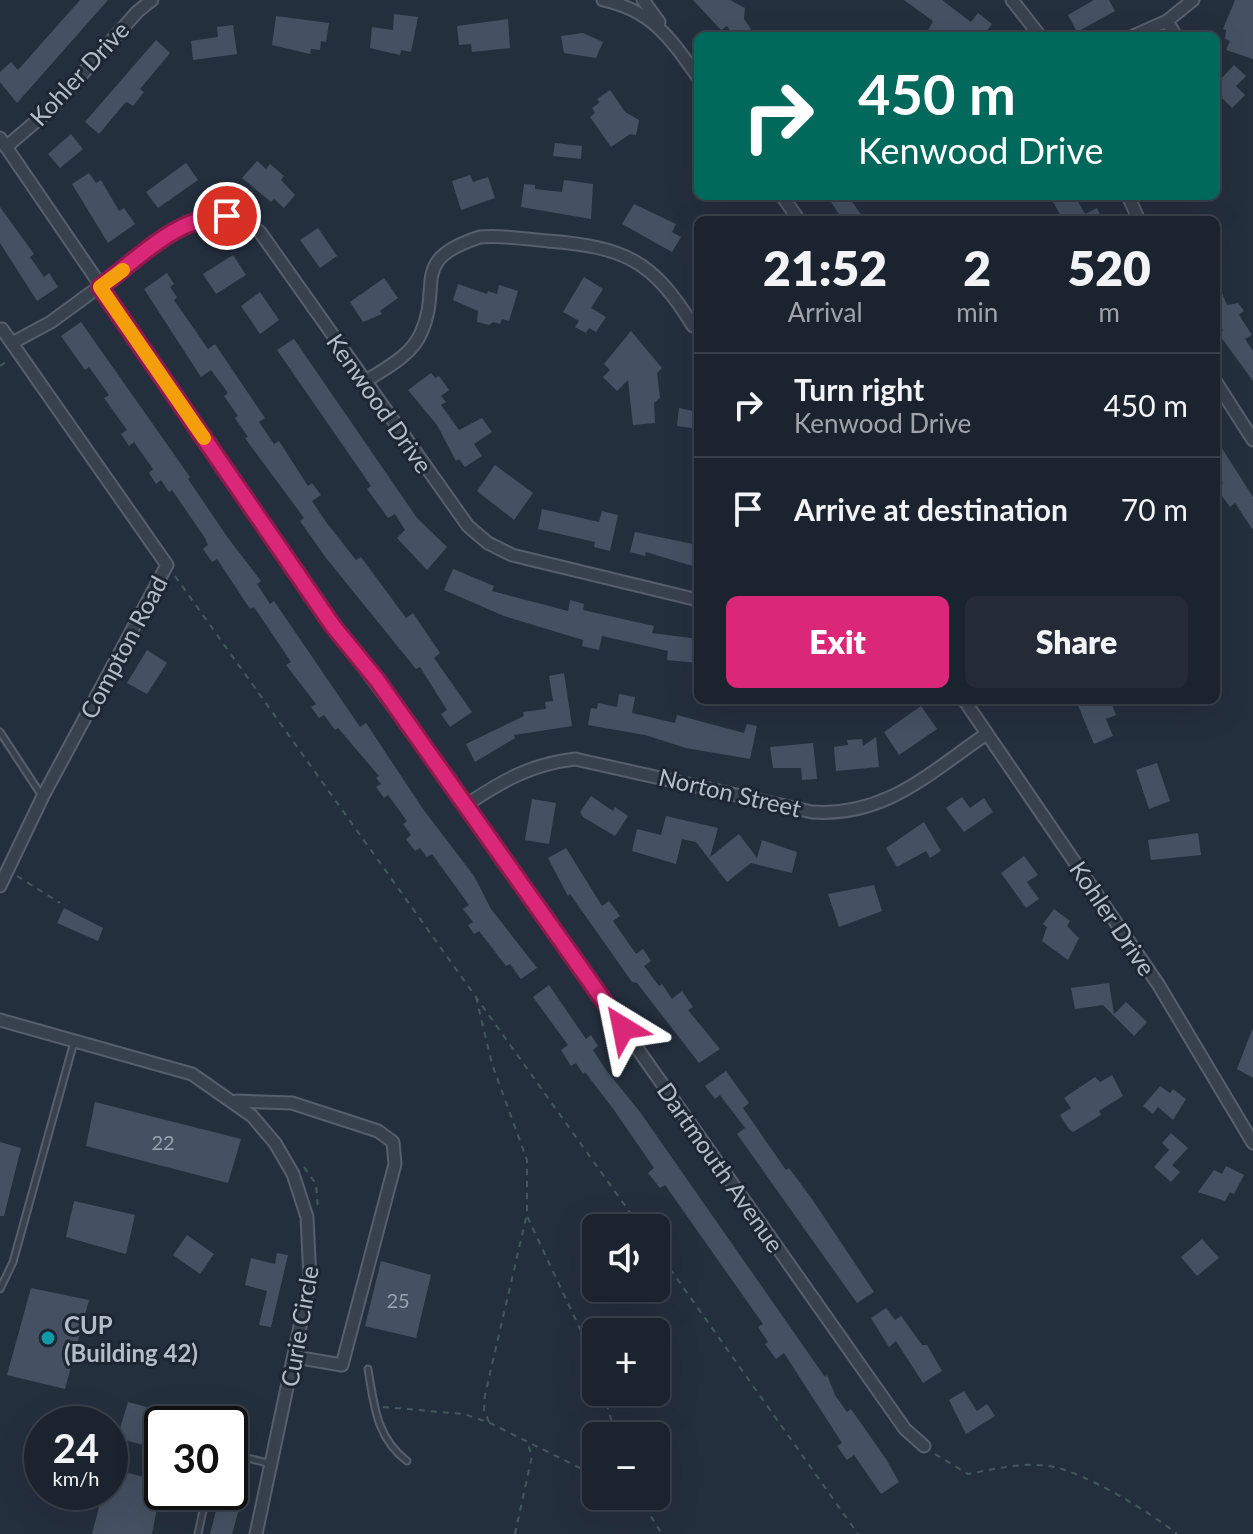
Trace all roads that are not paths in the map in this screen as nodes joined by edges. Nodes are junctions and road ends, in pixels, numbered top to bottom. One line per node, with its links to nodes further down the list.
1 (152, 0): 12 (street, Kohler Drive)
2 (603, 0): 7 (street)
3 (643, 0): 7 (street)
4 (1012, 0): 8 (street)
5 (1193, 0): 6 (street)
6 (1167, 21): 9 (street); 10 (street)
7 (664, 29): 11 (street)
8 (1037, 32)
9 (1142, 32)
10 (1174, 32)
11 (694, 71)
12 (3, 142): 13 (street, Dartmouth Avenue)
13 (100, 287): 16 (street); 17 (street, Kenwood Drive); 25 (street, Dartmouth Avenue)
14 (693, 326): 17 (street)
15 (2, 329): 16 (street, Compton Road)
16 (12, 343): 24 (street, Compton Road)
17 (366, 381): 20 (street, Kenwood Drive)
18 (1220, 388): 19 (street)
19 (1253, 440)
20 (694, 599)
21 (966, 704): 23 (street, Kohler Drive)
22 (0, 732): 24 (lane)
23 (985, 735): 25 (street, Norton Street); 30 (street, Kohler Drive)
24 (43, 796): 26 (street, Compton Road)
25 (466, 805): 34 (street, Dartmouth Avenue)
26 (0, 886)
27 (0, 1020): 28 (street, Curie Circle)
28 (74, 1041): 29 (street, Curie Circle); 31 (lane)
29 (230, 1100): 32 (street, Curie Circle); 32 (street)
30 (1253, 1143)
31 (0, 1289)
32 (295, 1357): 37 (street, Curie Circle)
33 (368, 1369): 36 (lane)
34 (924, 1446)
35 (248, 1458): 37 (lane)
36 (407, 1461)
37 (273, 1464): 40 (street, Curie Circle)
38 (203, 1510): 39 (lane)
39 (198, 1534)
40 (256, 1534)

